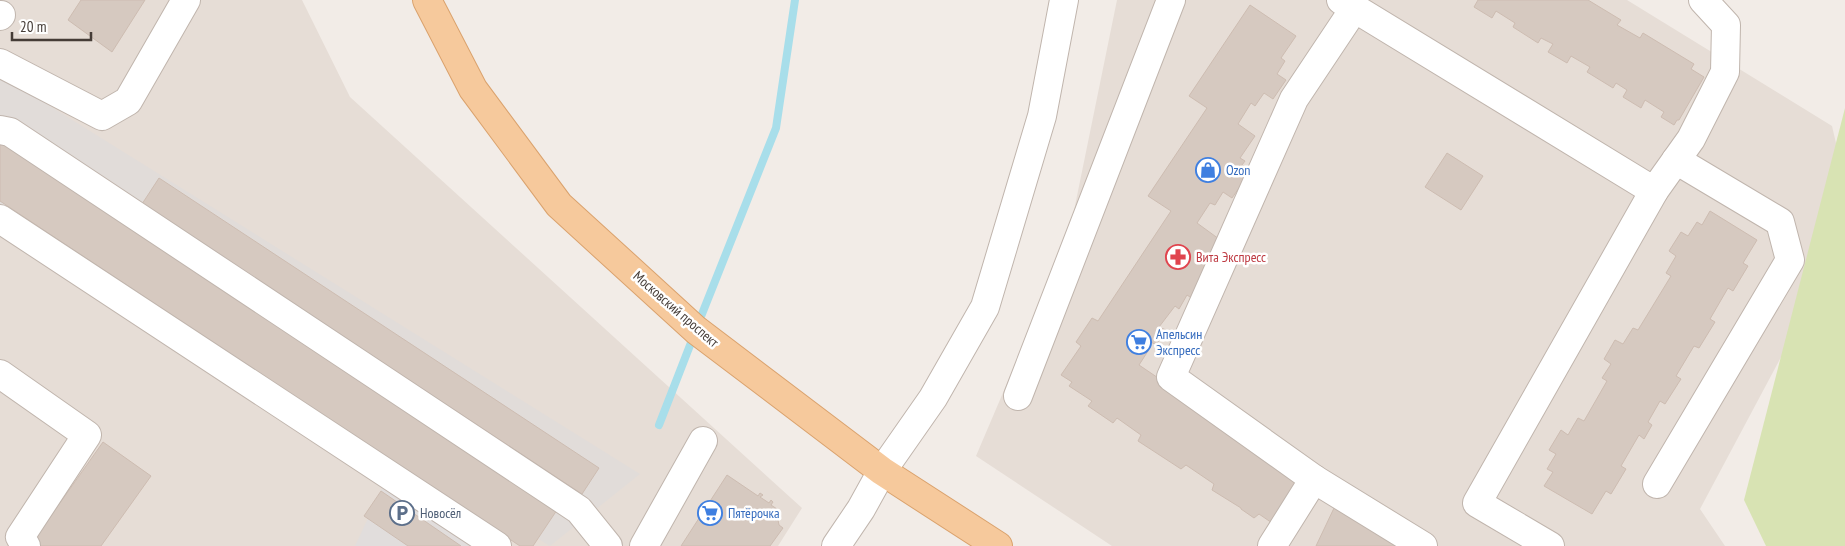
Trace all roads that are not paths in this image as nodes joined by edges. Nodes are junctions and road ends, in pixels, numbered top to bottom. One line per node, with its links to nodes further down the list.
1 (186, 0): 7 (street)
2 (427, 0): 15 (main road, Московский проспект)
3 (1064, 0): 15 (street)
4 (1171, 0): 13 (street)
5 (1703, 0): 9 (street)
6 (1347, 5): 10 (street); 16 (street)
7 (0, 63)
8 (0, 130): 20 (street)
9 (1676, 160): 10 (street); 17 (street)
10 (1654, 191): 26 (street)
11 (0, 219): 19 (street)
12 (0, 374): 18 (street)
13 (1018, 396)
14 (703, 441): 21 (street)
15 (882, 471): 22 (street); 23 (main road, Московский проспект)
16 (1314, 479): 24 (street); 25 (street)
17 (1657, 484)
18 (26, 546)
19 (497, 546)
20 (608, 546)
21 (644, 546)
22 (836, 546)
23 (998, 546)
24 (1272, 546)
25 (1423, 546)
26 (1550, 546)

